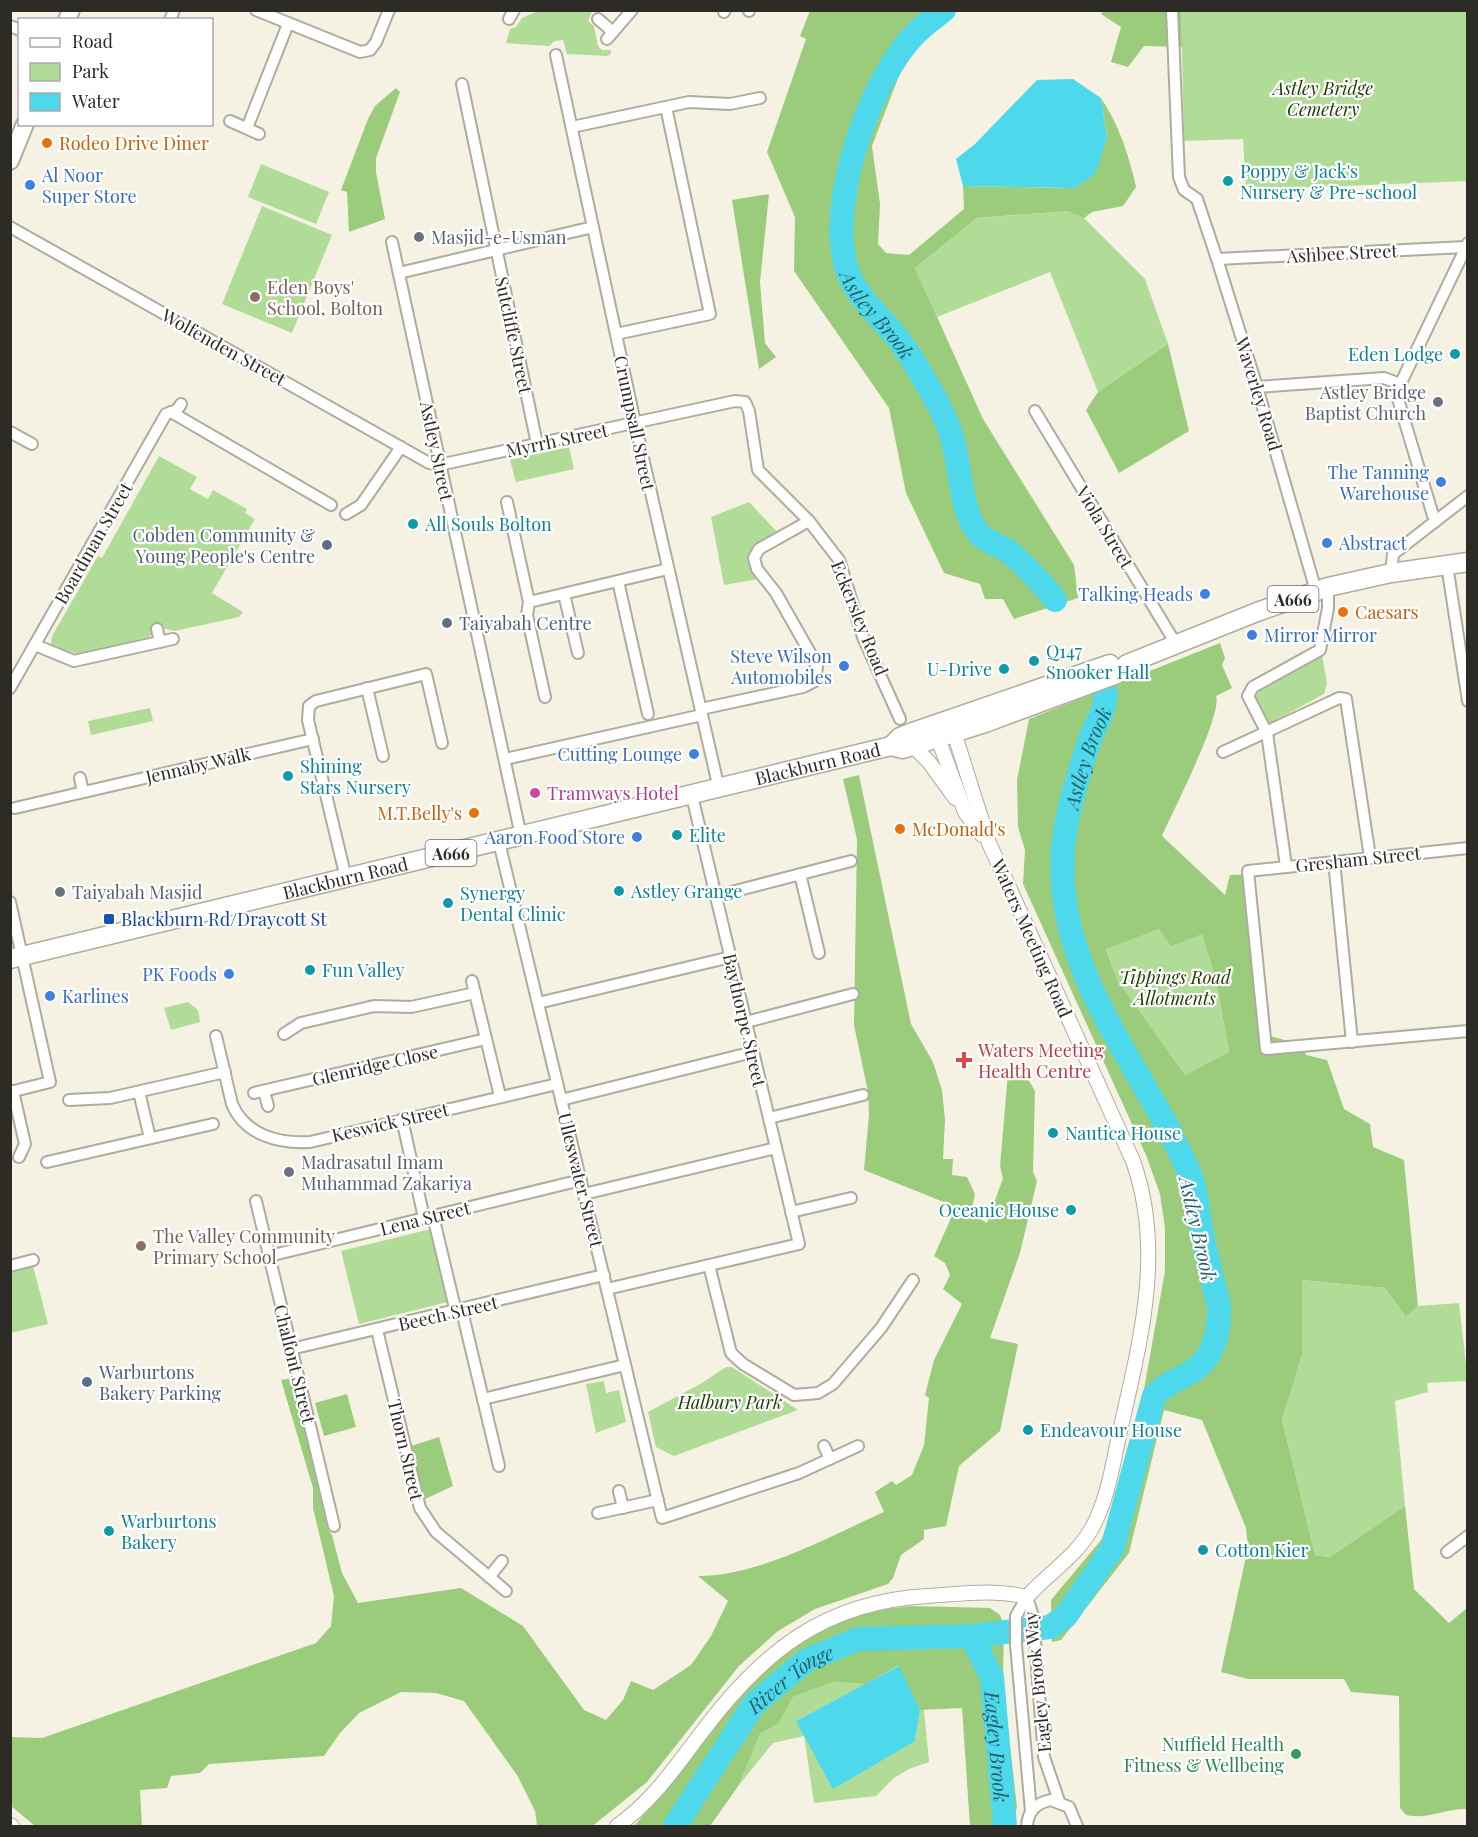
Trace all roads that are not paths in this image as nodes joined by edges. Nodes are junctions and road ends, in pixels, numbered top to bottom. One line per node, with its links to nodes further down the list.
1 (256, 10): 6 (street)
2 (389, 10): 6 (street)
3 (632, 10): 5 (street)
4 (1172, 10): 22 (street, Waverley Road)
5 (598, 19)
6 (288, 24): 14 (street)
7 (556, 55): 13 (street, Crumpsall Street)
8 (462, 84): 21 (street, Sutcliffe Street)
9 (760, 98): 10 (street)
10 (666, 107): 13 (street); 24 (street)
11 (230, 122): 14 (street)
12 (23, 126): 16 (main road)
13 (572, 127): 18 (street, Crumpsall Street)
14 (247, 128): 15 (street)
15 (259, 134)
16 (10, 161)
17 (10, 227): 35 (street, Wolfenden Street)
18 (593, 227): 21 (street); 24 (street, Crumpsall Street)
19 (392, 242): 23 (street, Astley Street)
20 (1467, 245): 22 (street, Ashbee Street); 25 (street)
21 (496, 250): 23 (street); 34 (street, Sutcliffe Street)
22 (1217, 259): 26 (street, Waverley Road)
23 (399, 273): 36 (street, Astley Street)
24 (616, 334): 31 (street, Crumpsall Street)
25 (1400, 384): 26 (street); 46 (street)
26 (1257, 387): 52 (street, Waverley Road)
27 (745, 402): 31 (street, Myrrh Street); 44 (street, Eckersley Road)
28 (181, 404): 30 (street, Boardman Street)
29 (1035, 411): 58 (street, Viola Street)
30 (171, 412): 38 (street); 59 (street, Boardman Street)
31 (635, 423): 34 (street, Myrrh Street); 49 (street, Crumpsall Street)
32 (10, 432): 33 (street)
33 (32, 444)
34 (537, 444): 36 (street, Myrrh Street)
35 (401, 447): 36 (street, Wolfenden Street); 42 (street)
36 (439, 465): 77 (street, Astley Street)
37 (1467, 496): 46 (street)
38 (319, 498): 40 (street); 41 (street)
39 (507, 502): 45 (street)
40 (331, 505)
41 (313, 508)
42 (346, 514)
43 (523, 518): 45 (street)
44 (809, 520): 67 (street); 68 (street, Eckersley Road)
45 (511, 521): 54 (street)
46 (1435, 522): 50 (street)
47 (1467, 562): 48 (highway, Blackburn Road / A666)
48 (1447, 565): 50 (highway, Blackburn Road / A666); 61 (street)
49 (668, 569): 51 (street); 67 (street, Crumpsall Street)
50 (1391, 573): 52 (highway, Blackburn Road / A666)
51 (618, 581): 53 (street); 66 (street)
52 (1322, 589): 58 (highway, Blackburn Road / A666); 70 (street, Waverley Road)
53 (564, 594): 54 (street); 60 (street)
54 (529, 602): 64 (street)
55 (157, 629): 57 (street)
56 (173, 639): 57 (street)
57 (160, 642): 59 (street)
58 (1176, 644): 69 (highway, Blackburn Road / A666)
59 (35, 645): 62 (street, Boardman Street)
60 (578, 653)
61 (1465, 670): 65 (street)
62 (10, 688)
63 (367, 688): 71 (street); 72 (street); 76 (street)
64 (545, 697)
65 (1467, 701)
66 (659, 702)
67 (701, 712): 77 (street); 79 (street, Crumpsall Street)
68 (900, 718)
69 (944, 729): 73 (highway, Blackburn Road / A666); 74 (highway, Blackburn Road / A666); 83 (street, Waters Meeting Road); 86 (street, Waters Meeting Road)
70 (1266, 733): 75 (street); 88 (street); 91 (street)
71 (452, 736)
72 (313, 739): 80 (street, Jennaby Walk); 93 (street)
73 (891, 746): 74 (highway, Blackburn Road / A666); 79 (highway, Blackburn Road / A666)
74 (913, 746): 83 (street)
75 (1222, 752)
76 (382, 756)
77 (505, 759): 84 (street, Astley Street)
78 (80, 778): 80 (street)
79 (719, 789): 81 (highway, Blackburn Road / A666)
80 (83, 792): 82 (street, Jennaby Walk)
81 (692, 796): 84 (highway, Blackburn Road / A666); 94 (street, Baythorpe Street)
82 (15, 808)
83 (965, 812): 86 (street, Waters Meeting Road)
84 (521, 836): 85 (highway, Blackburn Road / A666)
85 (499, 842): 93 (highway, Blackburn Road / A666); 102 (street, Ulleswater Street)
86 (989, 843): 158 (street, Waters Meeting Road)
87 (1467, 848): 88 (street, Gresham Street)
88 (1370, 857): 90 (street, Gresham Street)
89 (851, 861): 92 (street)
90 (1334, 861): 91 (street, Gresham Street); 108 (street)
91 (1286, 866): 108 (street, Gresham Street)
92 (800, 874): 94 (street); 96 (street)
93 (346, 878): 97 (highway, Blackburn Road / A666)
94 (716, 896): 98 (street, Baythorpe Street)
95 (10, 902): 97 (street)
96 (819, 953)
97 (16, 957): 112 (street)
98 (730, 957): 102 (street); 103 (street, Baythorpe Street)
99 (472, 981): 100 (street)
100 (475, 993): 105 (street); 107 (street)
101 (853, 994): 103 (street)
102 (538, 1003): 111 (street, Ulleswater Street)
103 (746, 1022): 109 (street, Baythorpe Street)
104 (1467, 1030): 108 (street)
105 (284, 1034)
106 (216, 1036): 110 (street, Keswick Street)
107 (486, 1039): 115 (street); 118 (street, Glenridge Close)
108 (1352, 1042)
109 (753, 1052): 117 (street); 119 (street, Baythorpe Street)
110 (225, 1072): 113 (street); 120 (street, Keswick Street)
111 (557, 1084): 115 (street, Keswick Street); 117 (street, Ulleswater Street)
112 (12, 1091): 124 (street)
113 (139, 1092): 116 (street); 122 (street)
114 (862, 1095): 119 (street)
115 (500, 1096): 120 (street, Keswick Street)
116 (69, 1100)
117 (561, 1100): 126 (street, Ulleswater Street)
118 (268, 1106)
119 (769, 1118): 123 (street, Baythorpe Street)
120 (402, 1119): 131 (street)
121 (213, 1124): 122 (street)
122 (150, 1138): 125 (street)
123 (776, 1148): 127 (street); 130 (street, Baythorpe Street)
124 (20, 1157)
125 (47, 1162)
126 (581, 1180): 127 (street, Ulleswater Street); 131 (street, Lena Street)
127 (584, 1194): 136 (street, Ulleswater Street)
128 (851, 1198): 130 (street)
129 (256, 1201): 132 (street, Chalfont Street)
130 (791, 1212): 134 (street, Baythorpe Street)
131 (428, 1217): 132 (street, Lena Street); 139 (street)
132 (269, 1256): 141 (street, Chalfont Street)
133 (33, 1260): 135 (street)
134 (709, 1264): 137 (street); 138 (street)
135 (10, 1266)
136 (604, 1275): 138 (street, Ulleswater Street); 139 (street, Beech Street)
137 (913, 1280)
138 (607, 1289): 142 (street, Ulleswater Street)
139 (459, 1311): 140 (street, Beech Street); 143 (street)
140 (377, 1330): 141 (street, Beech Street); 156 (street, Thorn Street)
141 (291, 1349): 152 (street, Chalfont Street)
142 (625, 1365): 143 (street); 149 (street, Ulleswater Street)
143 (483, 1399): 147 (street)
144 (824, 1446): 146 (street)
145 (858, 1446): 146 (street)
146 (830, 1459): 149 (street, Ulleswater Street)
147 (499, 1466)
148 (619, 1491): 150 (street)
149 (658, 1500): 150 (street)
150 (623, 1508): 151 (street)
151 (597, 1513)
152 (334, 1526)
153 (1467, 1536): 154 (street)
154 (1447, 1552)
155 (502, 1560): 156 (street)
156 (489, 1577): 157 (street, Thorn Street)
157 (506, 1591)
158 (1027, 1597): 159 (street, Eagley Brook Way); 160 (street, Eagley Brook Way); 161 (street)
159 (1059, 1801): 160 (street); 163 (street, Eagley Brook Way)
160 (1031, 1811): 162 (street, Eagley Brook Way)
161 (617, 1827)
162 (1027, 1827)
163 (1077, 1827)

